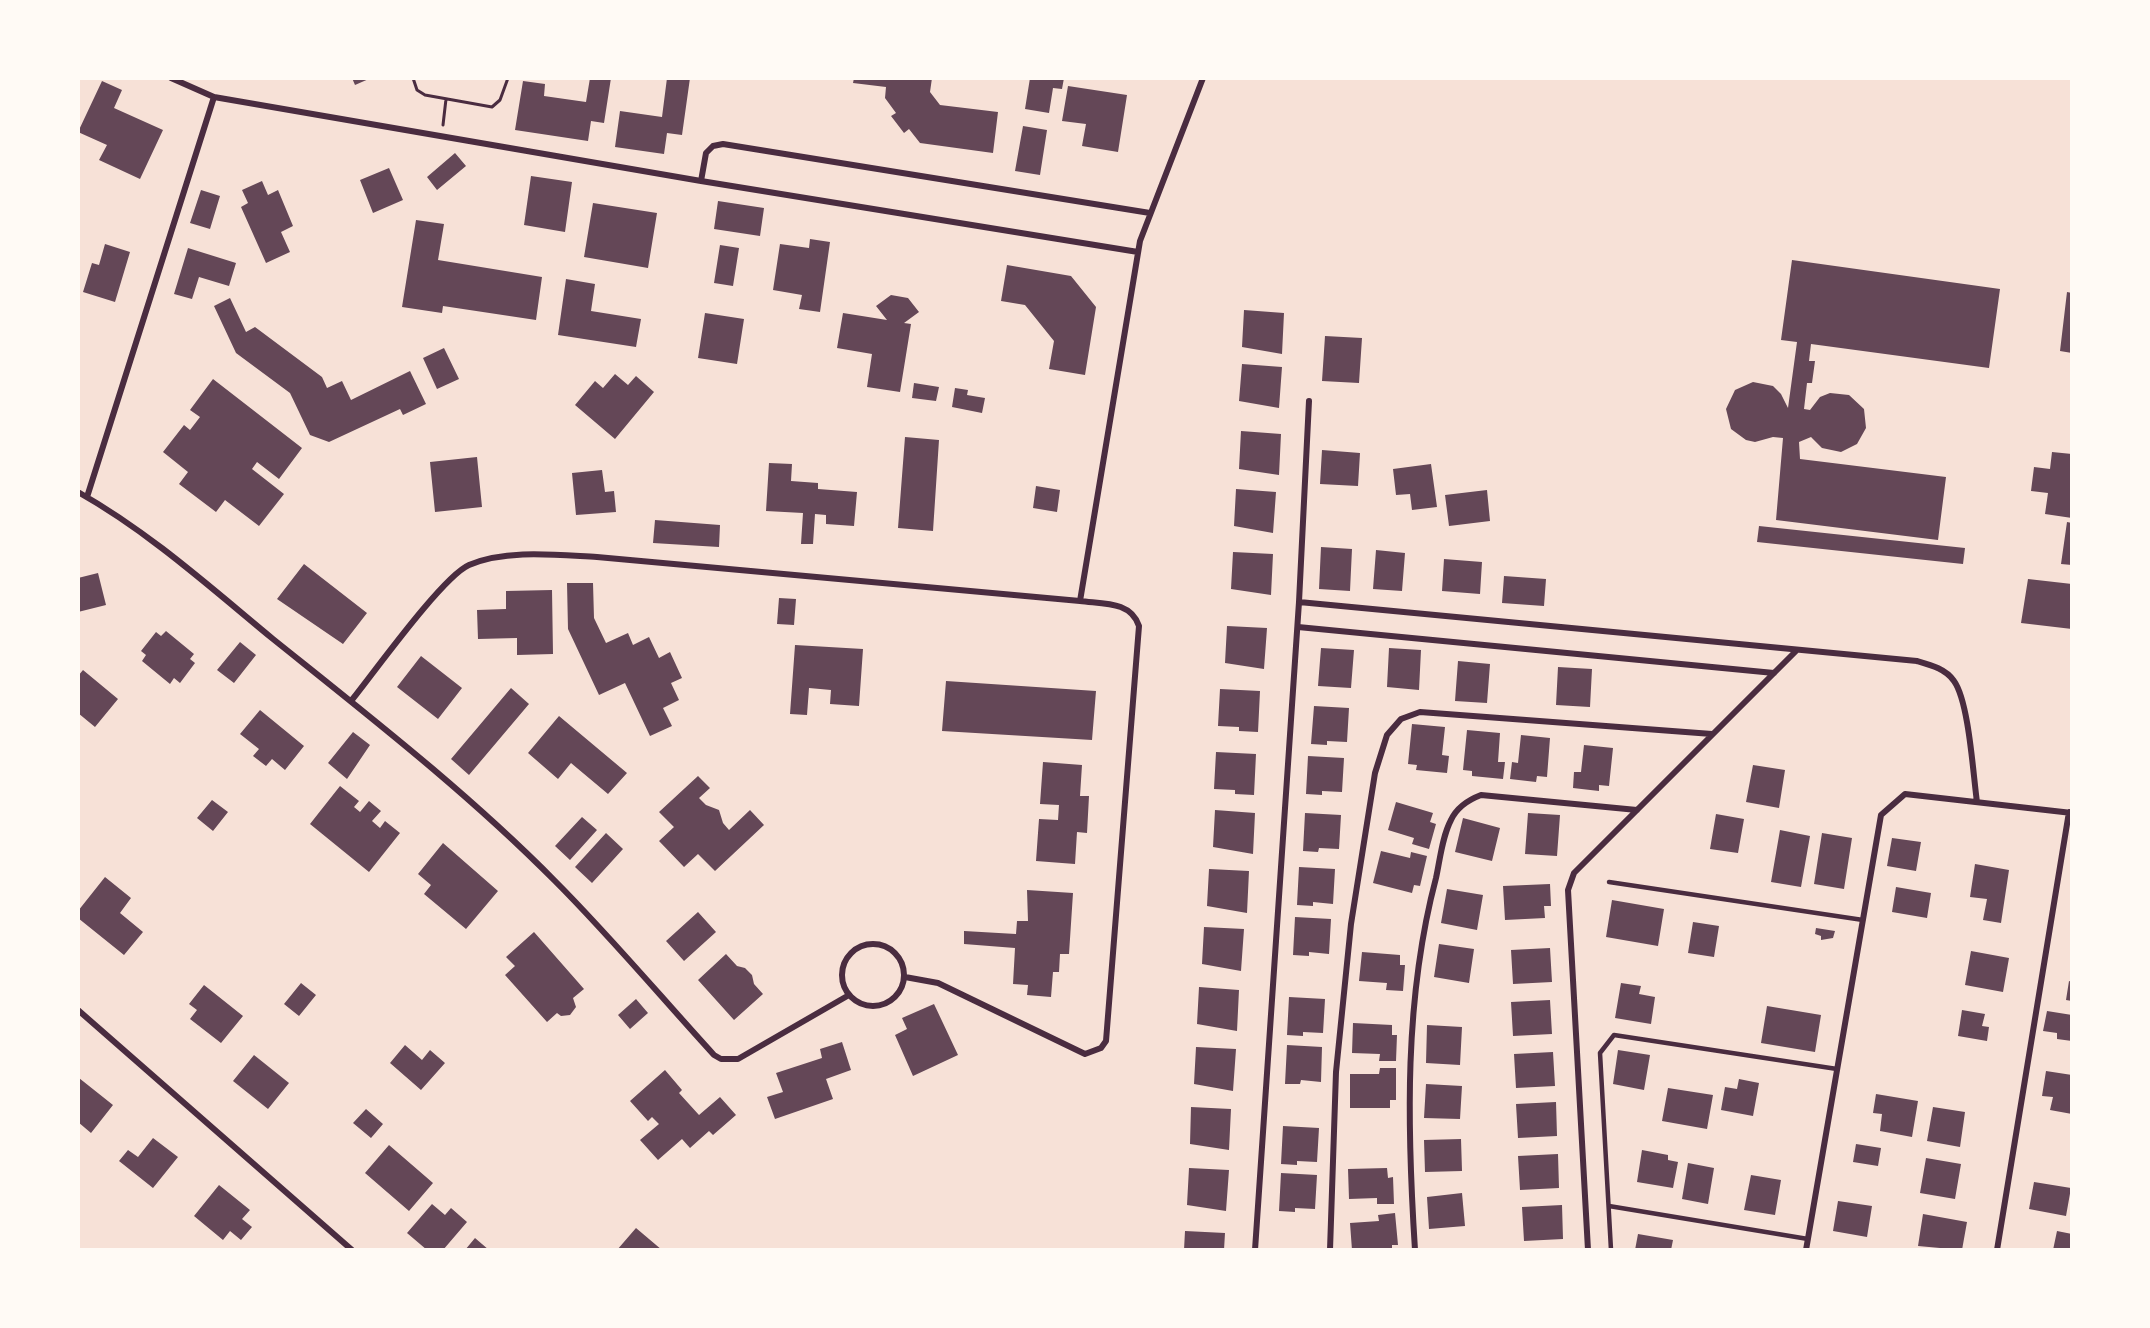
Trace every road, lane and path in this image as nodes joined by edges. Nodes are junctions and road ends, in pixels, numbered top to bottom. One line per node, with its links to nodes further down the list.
1 (171, 78): 5 (street)
2 (413, 78): 6 (path)
3 (508, 78): 6 (path)
4 (1203, 78): 9 (street)
5 (214, 97): 7 (street); 13 (street)
6 (446, 99): 7 (path)
7 (442, 136): 8 (street)
8 (701, 181): 9 (street); 10 (street)
9 (1150, 213): 10 (street)
10 (1138, 252): 14 (street)
11 (1309, 401): 15 (street)
12 (78, 492): 13 (street)
13 (87, 497): 19 (street)
14 (1080, 601): 19 (street); 26 (street)
15 (1299, 602): 16 (street); 17 (street)
16 (1298, 627): 18 (street); 33 (street)
17 (1797, 650): 18 (street); 21 (street)
18 (1774, 673): 20 (street)
19 (351, 701): 27 (street)
20 (1713, 734): 22 (street); 34 (street)
21 (1977, 802): 23 (street); 25 (street)
22 (1637, 810): 35 (street); 36 (street)
23 (2071, 812): 39 (street)
24 (1609, 882): 25 (lane)
25 (1863, 920): 29 (street)
26 (905, 977): 27 (street); 27 (street)
27 (849, 994)
28 (78, 1010): 32 (street)
29 (1837, 1069): 30 (lane); 31 (street)
30 (1609, 1206): 31 (lane); 37 (lane)
31 (1808, 1239): 38 (street)
32 (352, 1250)
33 (1255, 1250)
34 (1330, 1250)
35 (1415, 1250)
36 (1588, 1250)
37 (1611, 1250)
38 (1806, 1250)
39 (1997, 1250)

